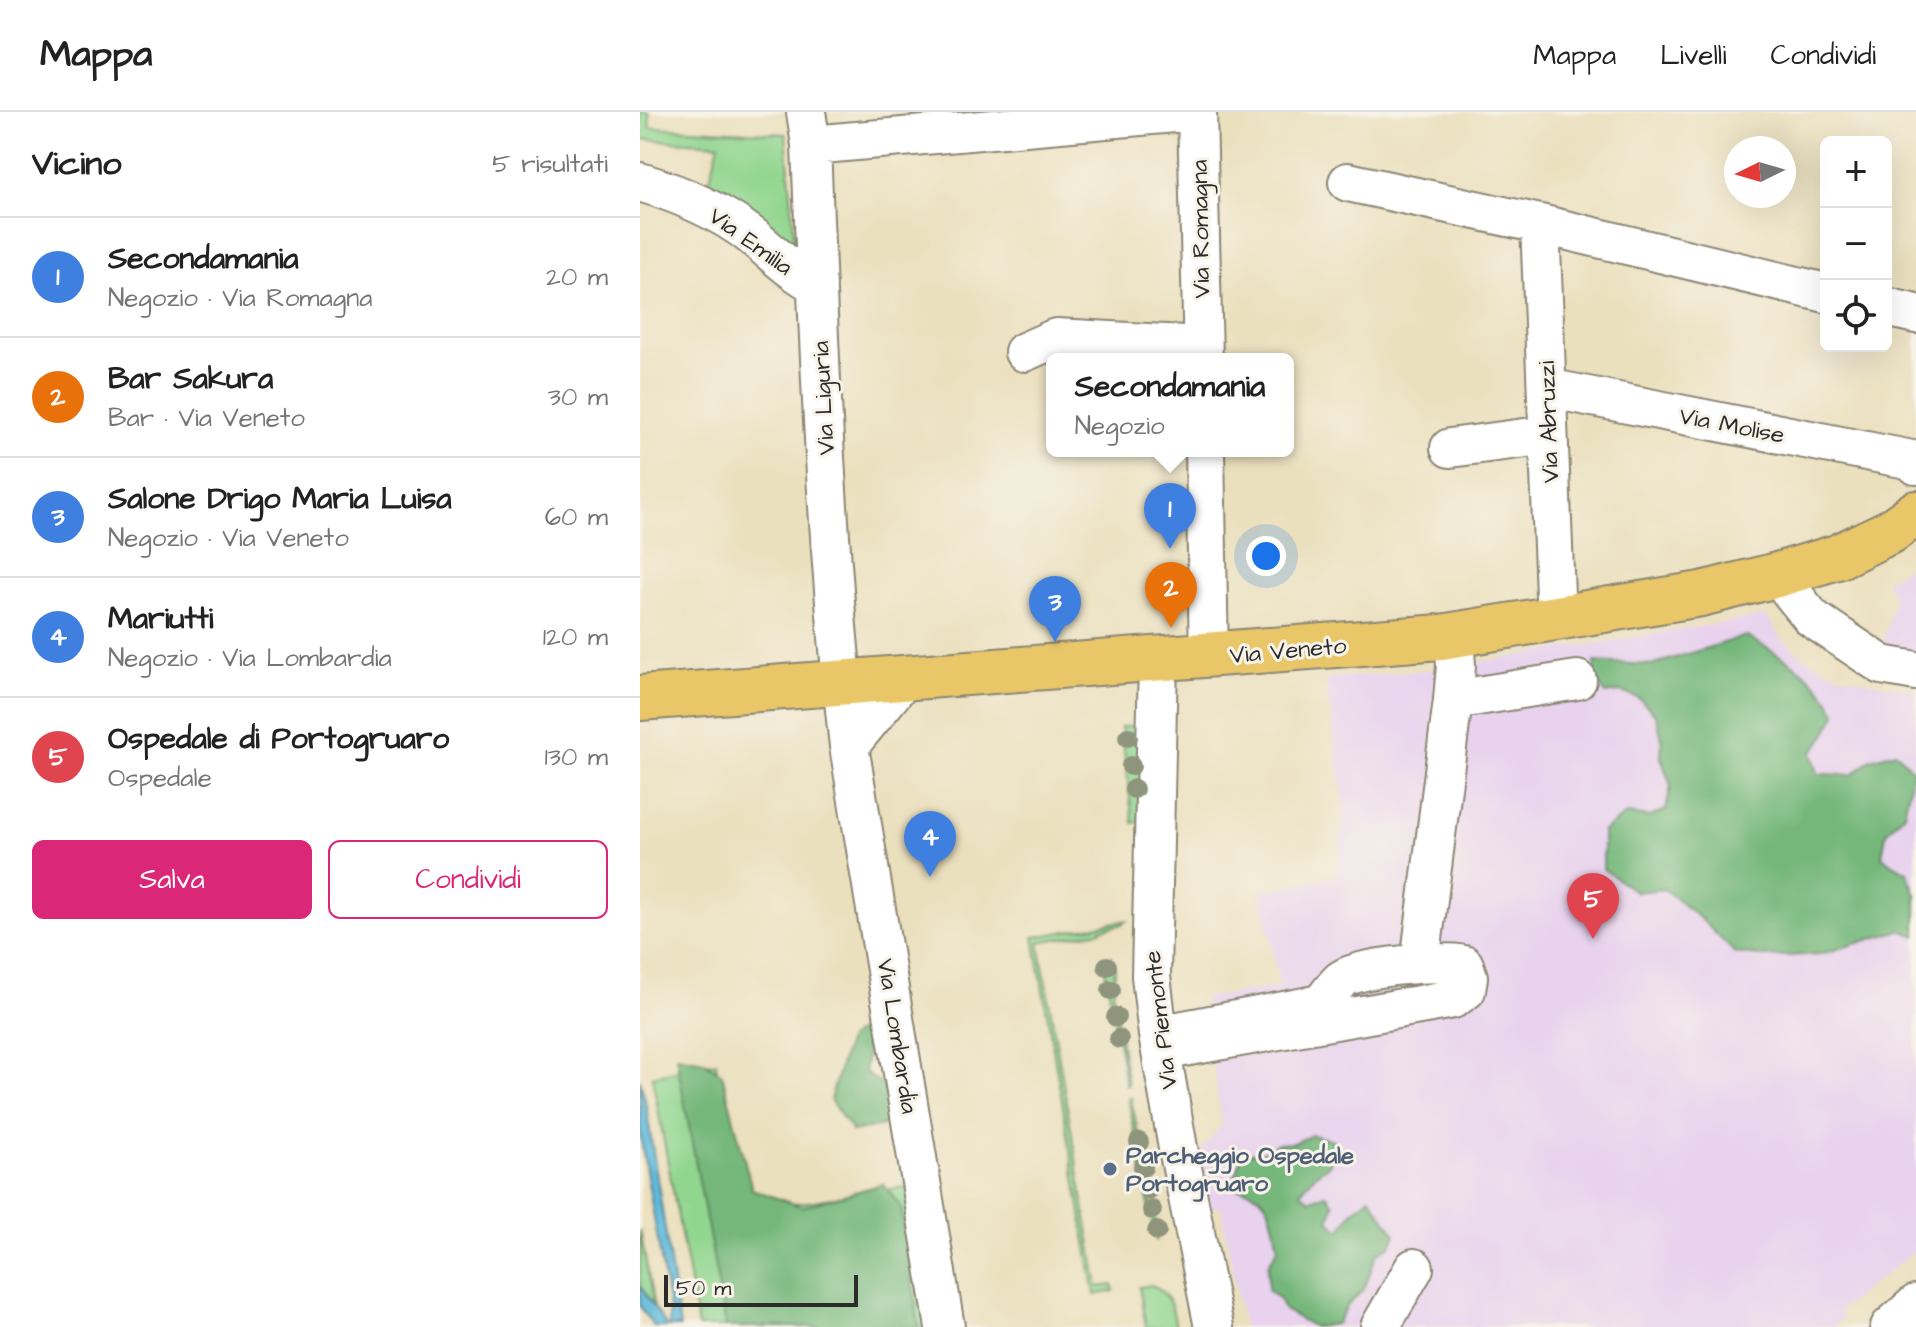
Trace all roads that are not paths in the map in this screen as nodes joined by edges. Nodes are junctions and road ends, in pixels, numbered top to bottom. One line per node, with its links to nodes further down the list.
1 (1186, 112): 3 (street)
2 (1197, 112): 12 (street, Via Romagna)
3 (809, 128): 7 (street, Via Liguria)
4 (640, 182): 7 (street, Via Emilia)
5 (1348, 182): 6 (street)
6 (1540, 224): 8 (street); 13 (street, Via Abruzzi)
7 (817, 285): 27 (street, Via Liguria)
8 (1820, 292)
9 (1892, 308): 10 (street)
10 (1916, 314)
11 (1024, 352): 12 (street, Via Romagna)
12 (1202, 353)
13 (1547, 388): 14 (street, Via Abruzzi); 17 (street, Via Molise)
14 (1548, 435): 15 (street); 20 (street, Via Abruzzi)
15 (1450, 448)
16 (1205, 457): 22 (street)
17 (1916, 465)
18 (1916, 513): 19 (main road, Via Veneto)
19 (1777, 575): 20 (main road, Via Veneto); 24 (street)
20 (1556, 620): 21 (main road, Via Veneto)
21 (1454, 635): 22 (main road, Via Veneto); 29 (street)
22 (1209, 656): 23 (main road, Via Veneto)
23 (1158, 660): 25 (main road, Via Veneto); 32 (street, Via Piemonte)
24 (1916, 671)
25 (904, 679): 27 (main road, Via Veneto); 30 (street)
26 (1577, 680): 29 (street)
27 (842, 684): 28 (main road, Via Veneto); 30 (street, Via Lombardia)
28 (640, 698)
29 (1453, 700): 31 (street)
30 (849, 746): 35 (street, Via Lombardia)
31 (1420, 963): 32 (street); 32 (street)
32 (1159, 1043): 36 (street, Via Piemonte)
33 (1414, 1268): 37 (street)
34 (1916, 1304): 38 (street)
35 (945, 1327)
36 (1214, 1327)
37 (1380, 1327)
38 (1890, 1327)

